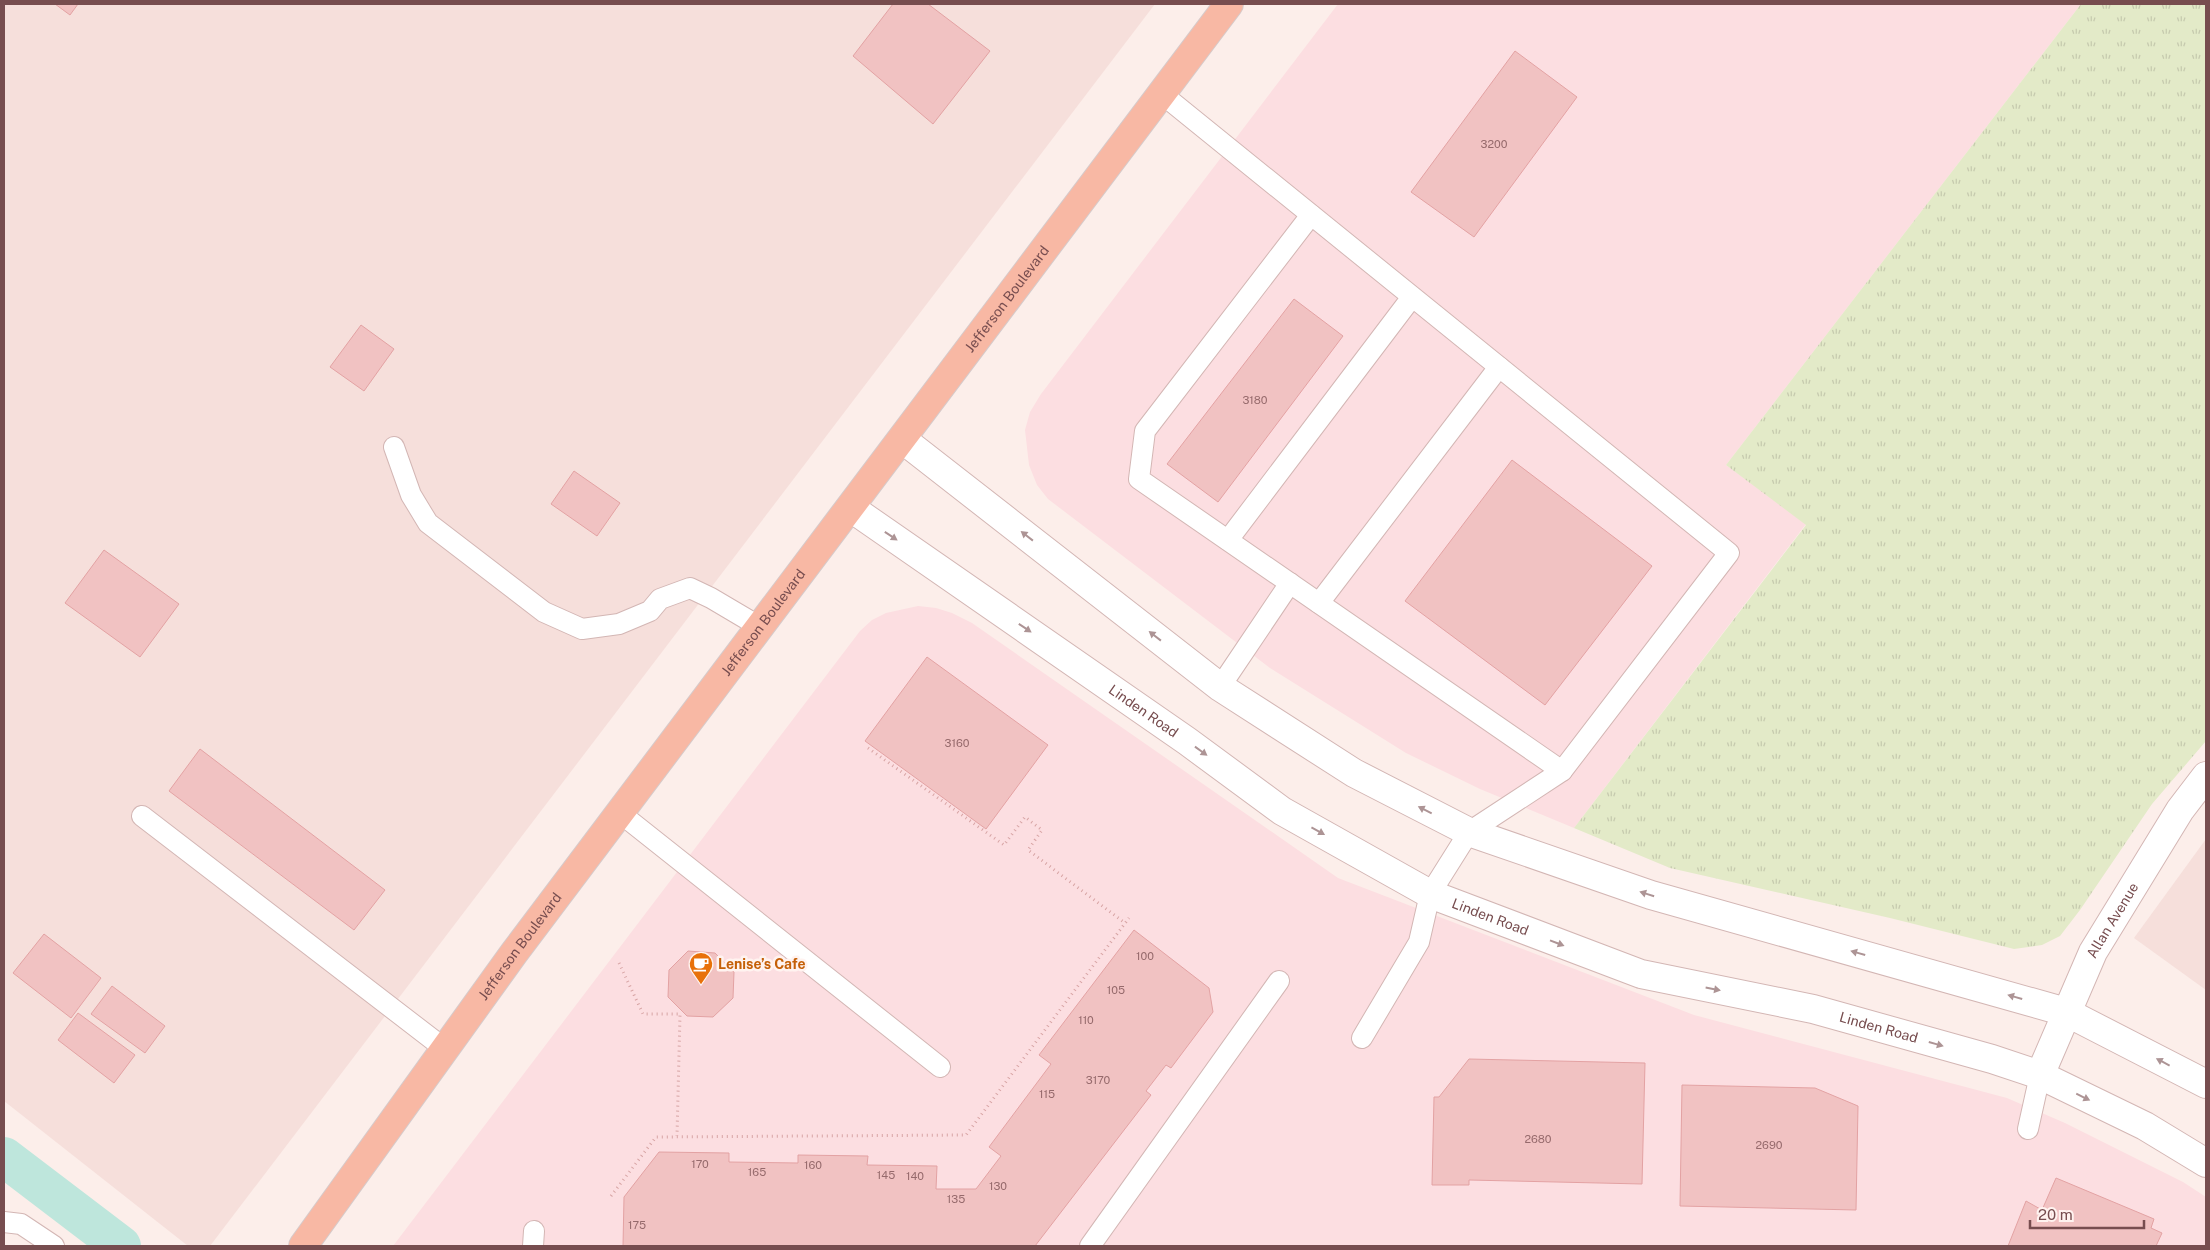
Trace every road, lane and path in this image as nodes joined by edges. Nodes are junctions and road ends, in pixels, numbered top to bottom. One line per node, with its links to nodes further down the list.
1 (1229, 4): 2 (main road, Jefferson Boulevard)
2 (1162, 94): 3 (lane); 6 (main road, Jefferson Boulevard)
3 (1310, 215): 4 (lane); 9 (lane)
4 (1412, 297): 5 (lane); 9 (lane)
5 (1499, 367): 11 (lane); 15 (lane)
6 (902, 439): 8 (main road, Jefferson Boulevard); 13 (street, one-way to 6)
7 (394, 447): 12 (lane)
8 (851, 508): 12 (main road, Jefferson Boulevard); 20 (street, Linden Road, one-way to 20)
9 (1228, 540): 10 (lane)
10 (1290, 583): 11 (lane); 13 (lane)
11 (1319, 603): 15 (lane)
12 (760, 627): 17 (main road, Jefferson Boulevard)
13 (1220, 687): 19 (street, one-way to 13)
14 (868, 748): 22 (path)
15 (1562, 771): 19 (lane)
16 (2206, 776): 25 (street, Allan Avenue)
17 (620, 813): 27 (main road, Jefferson Boulevard); 28 (lane)
18 (142, 816): 27 (lane)
19 (1469, 832): 20 (lane); 25 (street, one-way to 19)
20 (1430, 894): 26 (lane); 29 (street, Linden Road, one-way to 29)
21 (1129, 918): 22 (path)
22 (1125, 923): 32 (path)
23 (619, 963): 32 (path)
24 (1279, 981): 38 (lane)
25 (2066, 1012): 29 (street, Allan Avenue); 30 (street, one-way to 25)
26 (1362, 1038)
27 (445, 1049): 37 (main road, Jefferson Boulevard)
28 (940, 1067)
29 (2040, 1075): 31 (lane); 33 (street, Linden Road, one-way to 33)
30 (2206, 1084)
31 (2028, 1129)
32 (677, 1137): 34 (path)
33 (2206, 1163)
34 (611, 1196)
35 (4, 1222): 36 (lane)
36 (54, 1246)
37 (304, 1246)
38 (1090, 1246)

